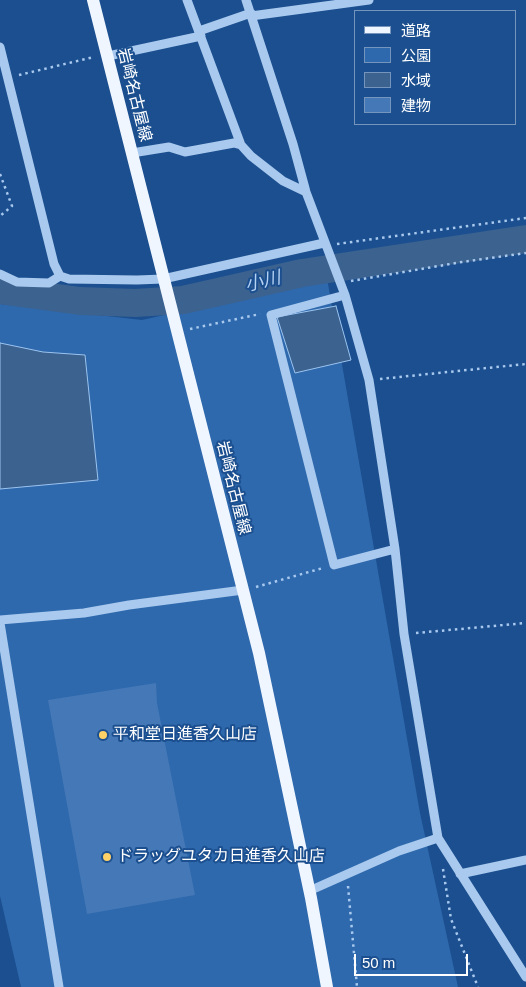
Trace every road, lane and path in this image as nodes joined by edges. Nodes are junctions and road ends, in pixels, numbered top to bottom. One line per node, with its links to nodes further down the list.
1 (93, 0): 8 (main road, 岩崎名古屋線)
2 (187, 0): 6 (street)
3 (246, 0): 5 (street)
4 (369, 0): 5 (street)
5 (251, 15): 6 (street); 13 (street)
6 (200, 33): 8 (street); 10 (street)
7 (0, 46): 9 (street)
8 (107, 55): 9 (path); 11 (main road, 岩崎名古屋線)
9 (9, 78): 19 (street)
10 (241, 145): 11 (street); 13 (street)
11 (132, 153): 21 (main road, 岩崎名古屋線)
12 (0, 174): 14 (path)
13 (306, 192): 16 (street)
14 (0, 216)
15 (526, 218): 16 (path)
16 (325, 244): 20 (street); 21 (street)
17 (526, 253): 20 (path)
18 (0, 274): 19 (street)
19 (60, 276): 21 (street)
20 (339, 282): 22 (street)
21 (165, 284): 24 (main road, 岩崎名古屋線)
22 (345, 295): 23 (street); 26 (street)
23 (271, 315): 24 (path); 28 (street)
24 (175, 326): 29 (main road, 岩崎名古屋線)
25 (526, 364): 26 (path)
26 (369, 380): 27 (street)
27 (395, 549): 28 (street); 32 (street)
28 (334, 565): 29 (path)
29 (243, 590): 30 (street); 38 (main road, 岩崎名古屋線)
30 (0, 621): 40 (street)
31 (526, 623): 32 (path)
32 (404, 634): 33 (street)
33 (438, 838): 36 (street); 37 (street)
34 (526, 860): 37 (street)
35 (443, 865): 43 (path)
36 (347, 874): 38 (street); 42 (path)
37 (460, 874): 39 (street)
38 (309, 891): 41 (main road, 岩崎名古屋線)
39 (526, 977)
40 (59, 987)
41 (327, 987)
42 (357, 987)
43 (478, 987)

